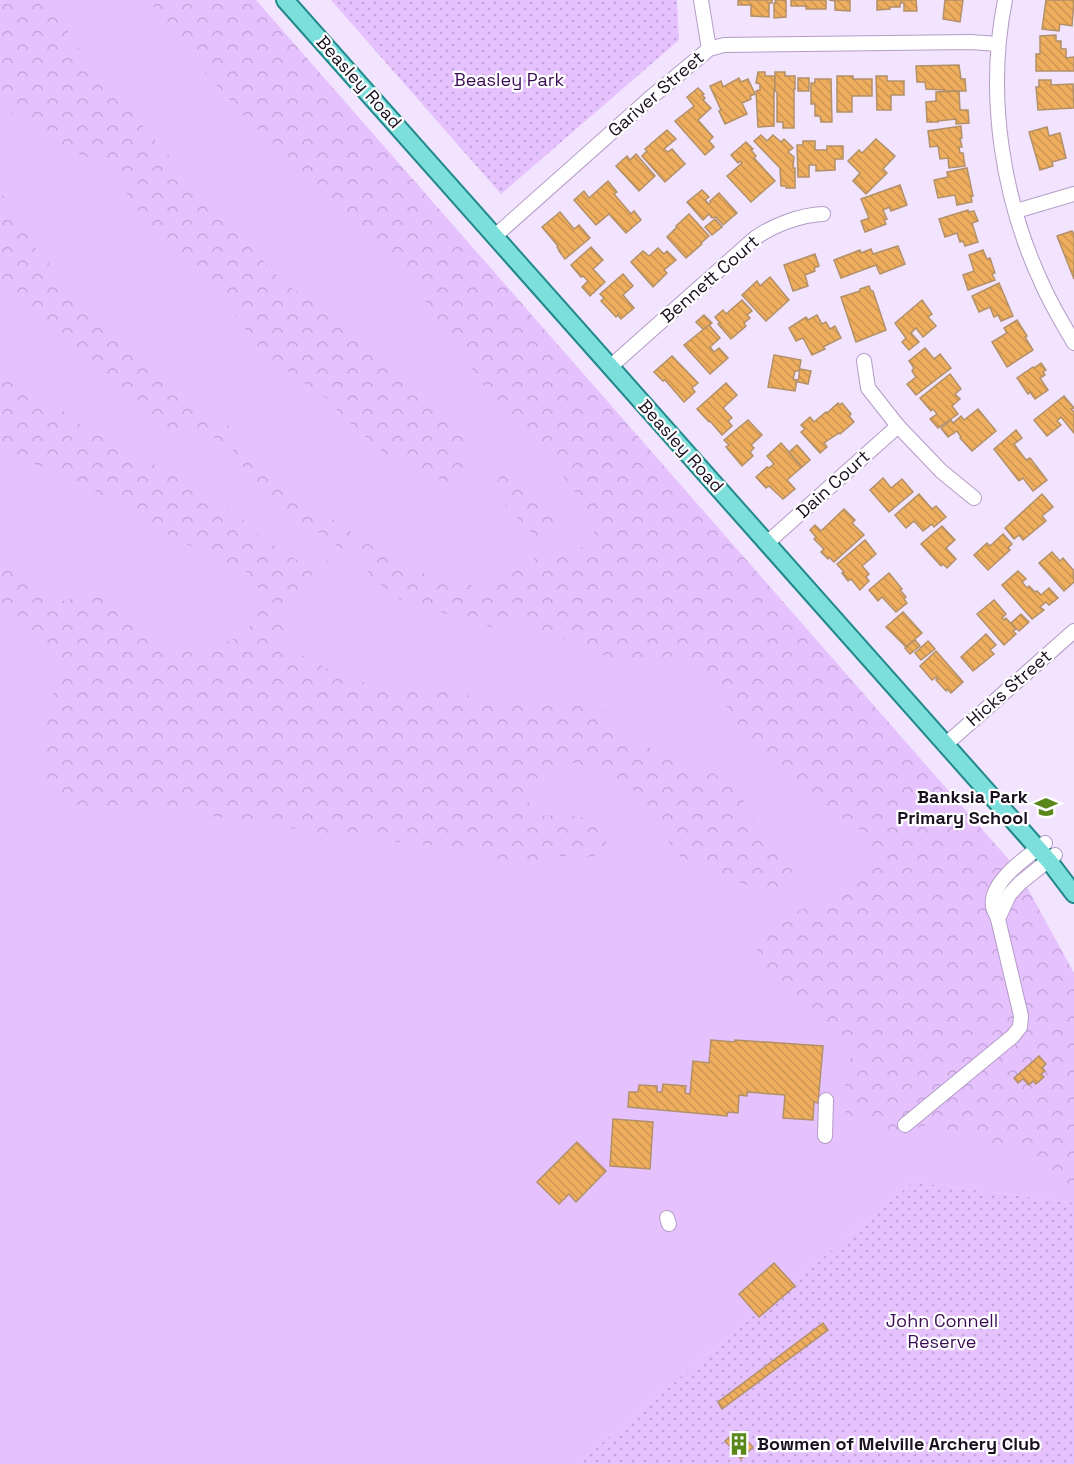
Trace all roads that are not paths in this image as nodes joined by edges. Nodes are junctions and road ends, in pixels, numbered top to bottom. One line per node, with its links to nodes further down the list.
1 (285, 0): 10 (main road, Beasley Road)
2 (297, 0): 10 (main road, Beasley Road)
3 (701, 0): 6 (street)
4 (1005, 0): 5 (street)
5 (998, 44): 6 (street, Gariver Street); 8 (street)
6 (709, 50): 10 (street, Gariver Street)
7 (1074, 194): 8 (street)
8 (1016, 211): 11 (street)
9 (823, 213): 13 (street, Bennett Court)
10 (498, 233): 13 (main road, Beasley Road)
11 (1074, 342)
12 (864, 361): 14 (street)
13 (613, 364): 16 (main road, Beasley Road)
14 (898, 426): 15 (street); 16 (street, Dain Court)
15 (974, 498)
16 (770, 540): 18 (main road, Beasley Road)
17 (1074, 631): 18 (street, Hicks Street)
18 (948, 742): 19 (main road, Beasley Road)
19 (1046, 852): 20 (main road, Beasley Road); 21 (main road, Beasley Road); 23 (street)
20 (1074, 878)
21 (1074, 894)
22 (826, 1101): 24 (street)
23 (905, 1125)
24 (825, 1136)

